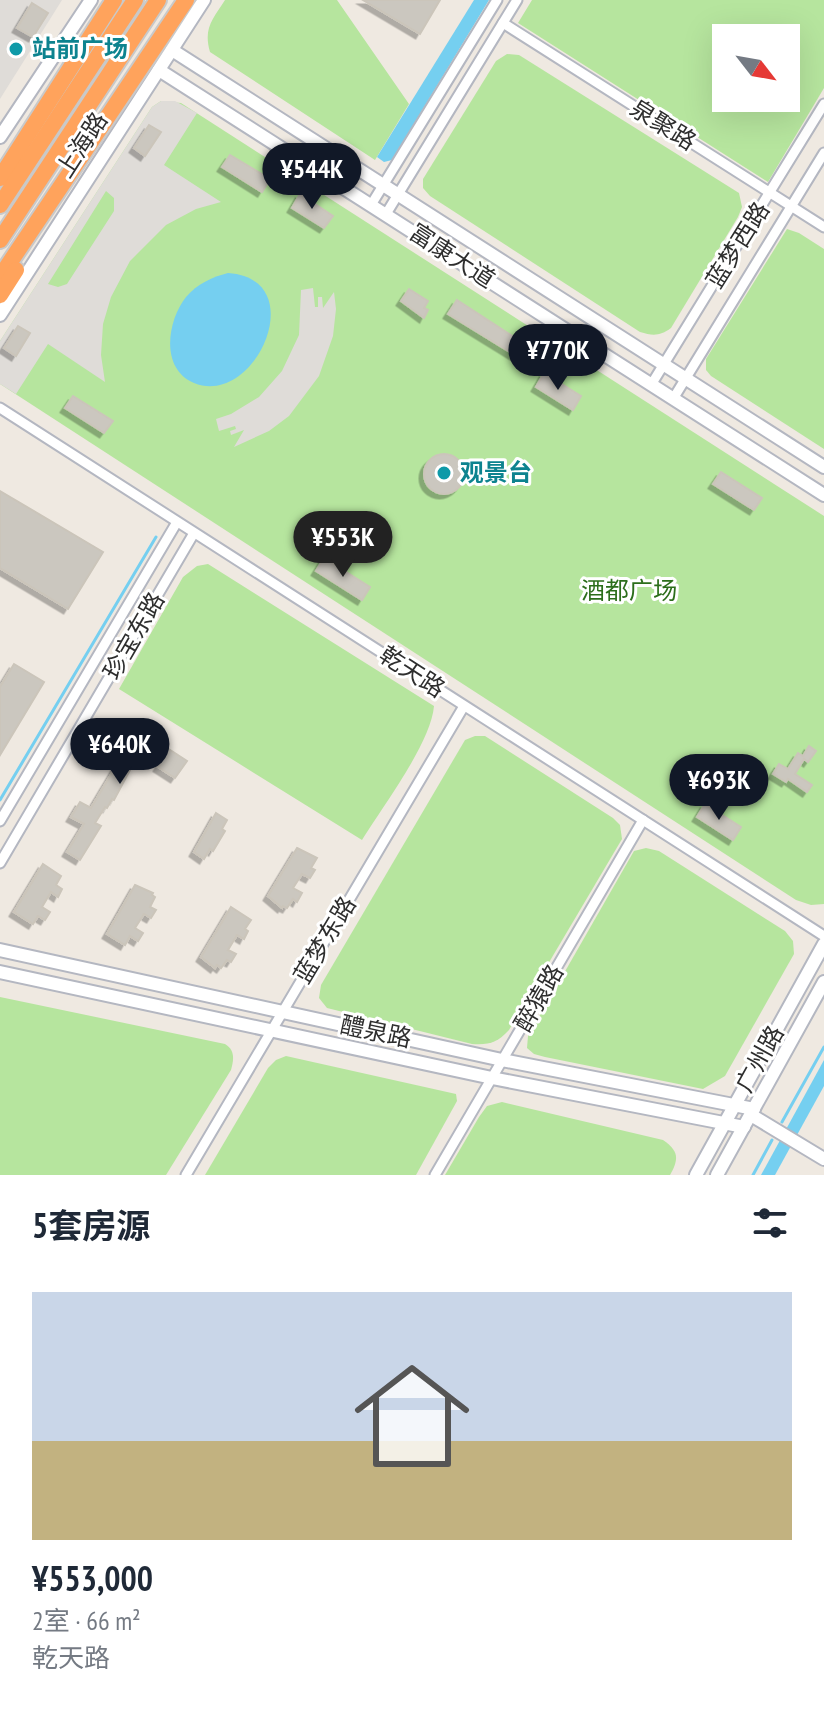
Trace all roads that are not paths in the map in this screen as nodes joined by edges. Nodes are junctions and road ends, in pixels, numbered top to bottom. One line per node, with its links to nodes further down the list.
1 (91, 0): 13 (street)
2 (114, 0): 15 (highway)
3 (135, 0): 19 (highway, 上海路)
4 (158, 0): 25 (highway, 上海路)
5 (186, 0): 22 (highway)
6 (204, 0): 10 (street, 上海路)
7 (497, 0): 16 (street)
8 (517, 0): 9 (street)
9 (503, 23): 17 (street, 泉聚路); 18 (street)
10 (172, 50): 11 (street, 上海路); 16 (street, 富康大道)
11 (159, 70): 20 (street, 富康大道); 28 (street, 上海路)
12 (824, 104): 17 (street, 蓝梦西路)
13 (0, 137)
14 (824, 153): 21 (street, 蓝梦西路)
15 (0, 178)
16 (383, 185): 18 (street, 富康大道); 20 (street)
17 (770, 193): 21 (street, 泉聚路); 29 (street, 蓝梦西路)
18 (398, 195): 23 (street); 29 (street, 富康大道)
19 (0, 205)
20 (371, 205): 23 (street, 富康大道)
21 (792, 206): 24 (street, 泉聚路); 30 (street, 蓝梦西路)
22 (44, 211): 26 (highway); 27 (highway)
23 (386, 214): 31 (street, 富康大道)
24 (824, 227)
25 (0, 240)
26 (0, 277)
27 (0, 295)
28 (0, 315)
29 (664, 365): 30 (street, 富康大道); 31 (street, 蓝梦西路)
30 (686, 379): 32 (street, 蓝梦西路); 34 (street, 富康大道)
31 (651, 385): 32 (street, 富康大道)
32 (673, 399): 35 (street, 富康大道)
33 (0, 408): 36 (street, 乾天路)
34 (824, 467)
35 (824, 495)
36 (177, 522): 37 (street, 乾天路); 40 (street, 珍宝东路)
37 (194, 533): 38 (street, 乾天路); 41 (street, 珍宝东路)
38 (464, 706): 39 (street, 乾天路); 47 (street, 蓝梦东路)
39 (643, 820): 42 (street, 乾天路); 49 (street, 醉猿路)
40 (0, 821)
41 (0, 863)
42 (824, 936)
43 (824, 944): 51 (street, 广州路)
44 (0, 950): 47 (street, 醴泉路)
45 (0, 972): 48 (street, 醴泉路)
46 (824, 982): 52 (street, 广州路)
47 (283, 1012): 48 (street, 蓝梦东路); 49 (street, 醴泉路)
48 (273, 1030): 50 (street, 醴泉路); 56 (street, 蓝梦东路)
49 (502, 1060): 50 (street, 醉猿路); 51 (street, 醴泉路)
50 (492, 1078): 53 (street, 醴泉路); 57 (street, 醉猿路)
51 (734, 1106): 52 (street, 醴泉路); 53 (street, 广州路)
52 (752, 1112): 54 (street, 广州路); 55 (street, 醴泉路)
53 (725, 1123): 54 (street, 醴泉路); 58 (street, 广州路)
54 (744, 1127): 59 (street, 广州路)
55 (824, 1159)
56 (186, 1175)
57 (435, 1175)
58 (696, 1175)
59 (717, 1175)

